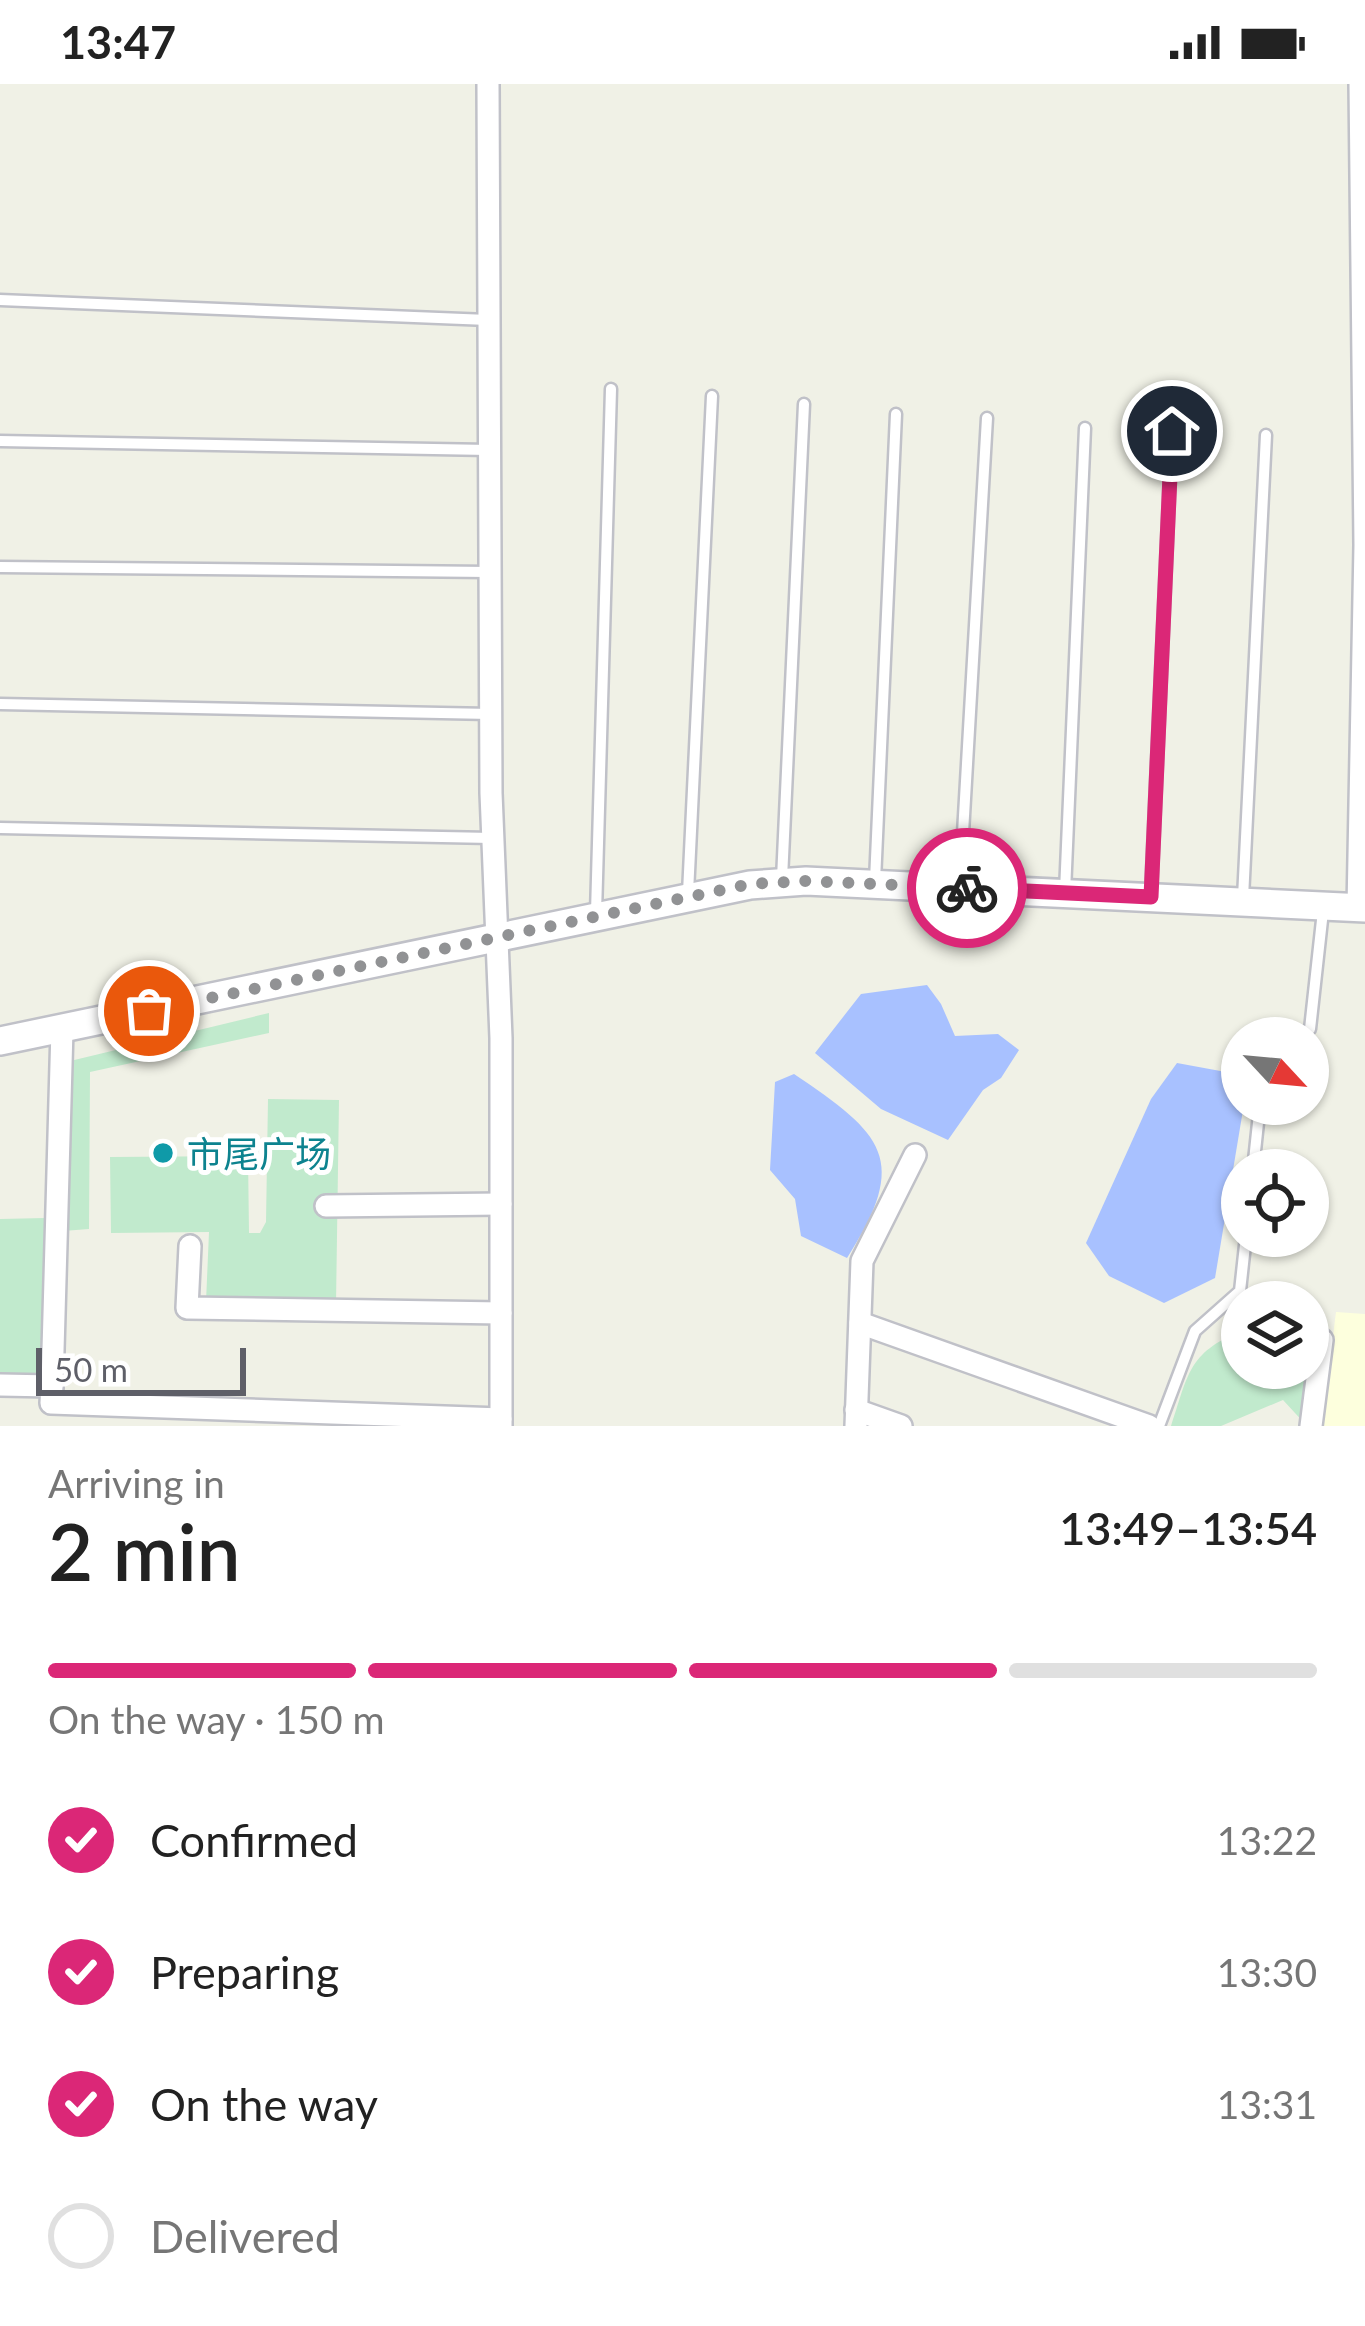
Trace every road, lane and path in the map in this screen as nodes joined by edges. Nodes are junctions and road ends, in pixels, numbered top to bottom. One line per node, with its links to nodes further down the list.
1 (488, 84): 5 (street)
2 (1360, 84): 3 (street)
3 (1363, 197): 30 (street)
4 (0, 300): 5 (lane)
5 (489, 320): 15 (street)
6 (611, 389): 31 (lane)
7 (712, 396): 26 (lane)
8 (804, 404): 22 (lane)
9 (896, 415): 23 (lane)
10 (987, 418): 24 (lane)
11 (1085, 428): 25 (lane)
12 (1172, 431): 27 (lane)
13 (1266, 435): 28 (lane)
14 (0, 442): 15 (lane)
15 (489, 450): 17 (street)
16 (0, 567): 17 (lane)
17 (489, 572): 19 (street)
18 (0, 704): 19 (lane)
19 (490, 714): 21 (street)
20 (0, 828): 21 (lane)
21 (492, 838): 32 (street)
22 (782, 882): 23 (street); 26 (street)
23 (874, 884): 24 (street)
24 (960, 888): 25 (street)
25 (1065, 895): 27 (street)
26 (688, 896): 31 (street)
27 (1151, 897): 28 (street)
28 (1243, 902): 29 (street)
29 (1323, 906): 30 (lane); 33 (lane)
30 (1361, 908)
31 (596, 917): 32 (street)
32 (496, 940): 34 (street); 37 (street)
33 (1311, 1017)
34 (62, 1028): 35 (street); 45 (street)
35 (0, 1041)
36 (915, 1155): 42 (street)
37 (501, 1204): 38 (street); 41 (street)
38 (326, 1206)
39 (190, 1246): 41 (street)
40 (1244, 1257): 50 (lane)
41 (501, 1313): 47 (street)
42 (860, 1324): 46 (street); 49 (street)
43 (0, 1385): 45 (street)
44 (1316, 1389): 51 (street)
45 (51, 1405): 47 (street)
46 (856, 1418): 48 (street)
47 (501, 1422)
48 (902, 1426)
49 (1149, 1426)
50 (1159, 1426)
51 (1311, 1426)

